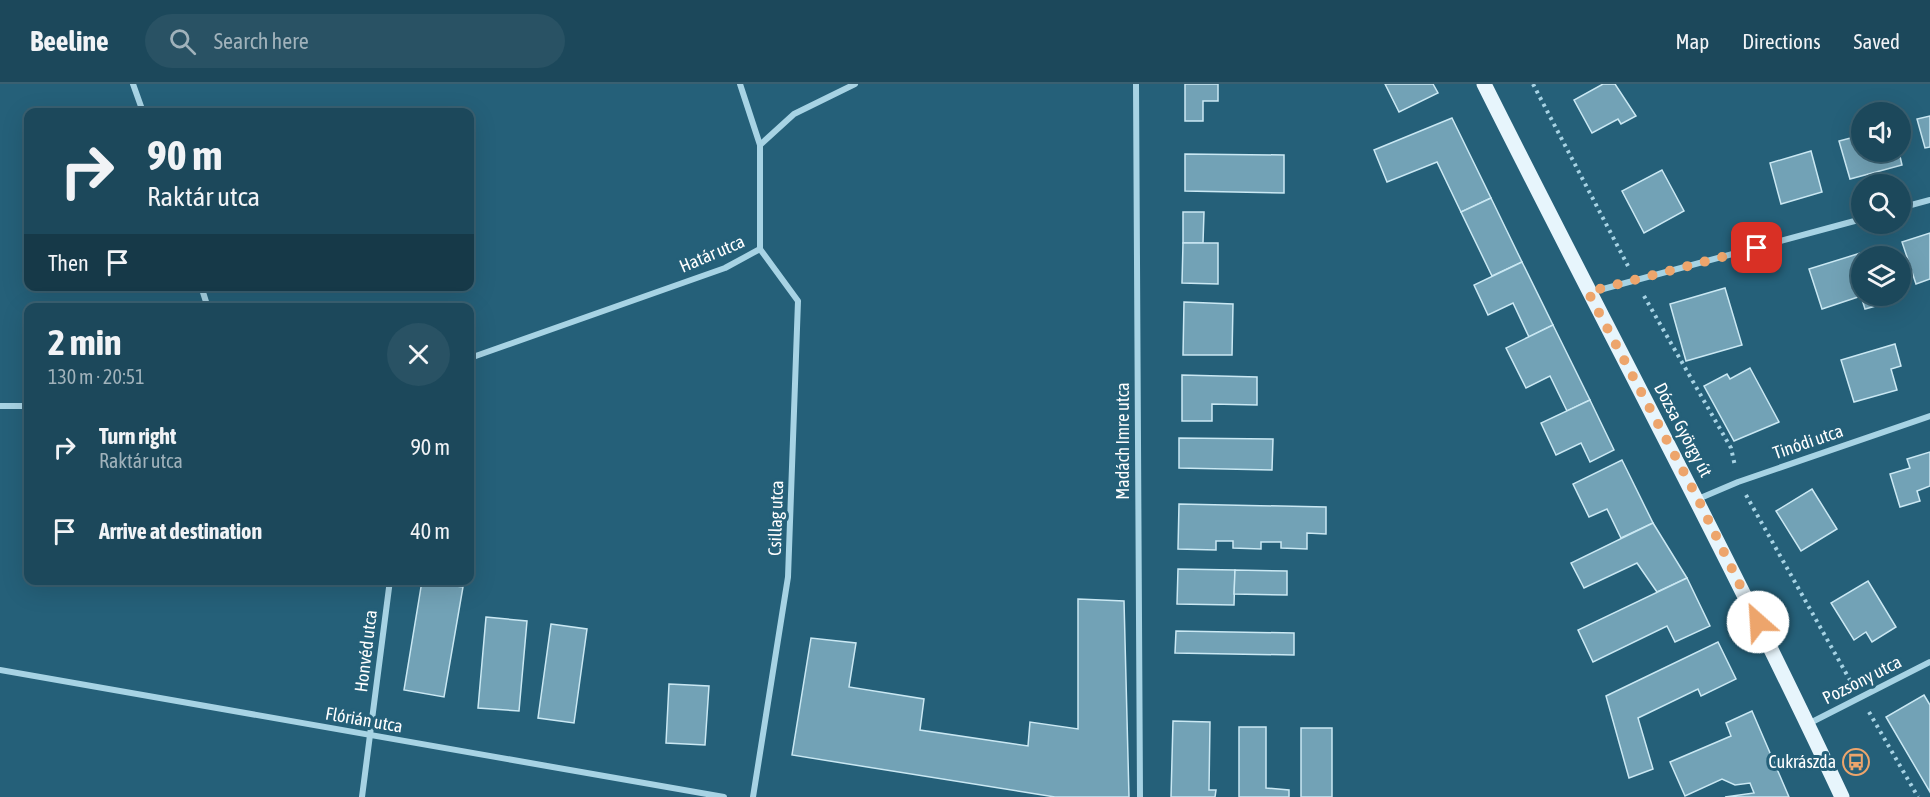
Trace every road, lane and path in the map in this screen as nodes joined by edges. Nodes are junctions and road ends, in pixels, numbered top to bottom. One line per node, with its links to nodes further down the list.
1 (133, 84): 6 (street)
2 (740, 84): 7 (street, Határ utca)
3 (855, 84): 7 (street)
4 (1136, 84): 28 (street, Madách Imre utca)
5 (1484, 84): 12 (main road, Dózsa György út)
6 (142, 108)
7 (760, 145): 11 (street, Határ utca)
8 (1930, 200): 9 (street)
9 (1911, 205)
10 (1851, 222): 12 (street)
11 (760, 249): 13 (street, Határ utca); 27 (street, Csillag utca)
12 (1588, 292): 18 (main road, Dózsa György út)
13 (474, 357)
14 (0, 406): 15 (street)
15 (24, 406)
16 (1930, 416): 17 (street, Tinódi utca)
17 (1738, 482): 18 (street, Tinódi utca); 22 (path)
18 (1698, 499): 23 (main road, Dózsa György út)
19 (389, 585): 24 (street, Honvéd utca)
20 (1930, 662): 22 (street, Pozsony utca)
21 (0, 670): 24 (street, Flórián utca)
22 (1860, 697): 23 (street, Pozsony utca); 30 (path)
23 (1808, 725): 29 (main road, Dózsa György út)
24 (371, 737): 25 (street, Honvéd utca); 26 (street, Flórián utca)
25 (362, 797)
26 (724, 797)
27 (753, 797)
28 (1140, 797)
29 (1842, 797)
30 (1918, 797)

